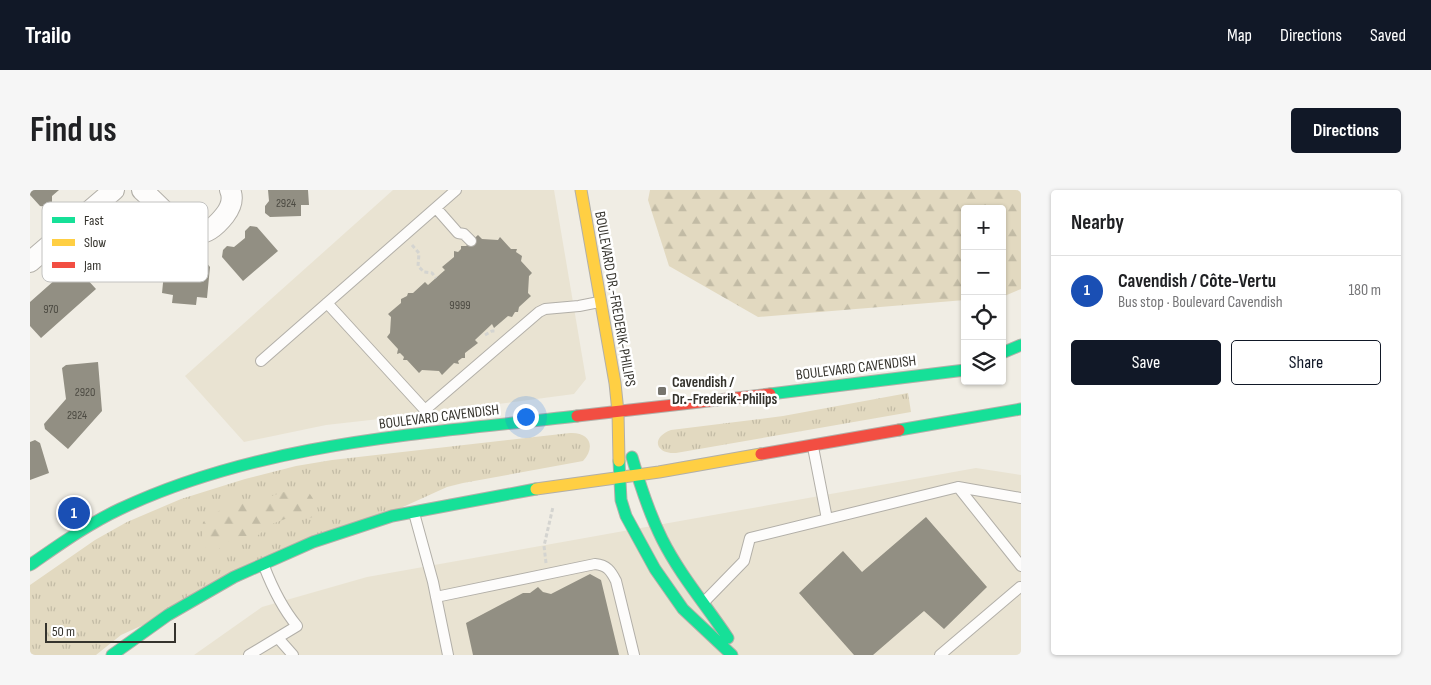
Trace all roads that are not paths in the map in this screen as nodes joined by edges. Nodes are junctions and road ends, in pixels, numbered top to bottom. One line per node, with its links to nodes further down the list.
1 (114, 190): 6 (street)
2 (142, 190): 7 (street)
3 (230, 190): 9 (street)
4 (456, 190): 8 (lane)
5 (581, 190): 13 (main road, BOULEVARD DR.-FREDERIK-PHILIPS)
6 (100, 202)
7 (154, 202)
8 (436, 208): 10 (lane); 14 (lane)
9 (208, 230)
10 (471, 241)
11 (42, 252): 12 (street)
12 (30, 262)
13 (600, 302): 20 (main road, BOULEVARD DR.-FREDERIK-PHILIPS); 21 (lane)
14 (327, 303): 17 (lane); 21 (lane)
15 (1021, 345): 16 (main road)
16 (1006, 351)
17 (260, 361)
18 (961, 370): 20 (main road, BOULEVARD CAVENDISH)
19 (1021, 409): 22 (main road)
20 (618, 412): 21 (main road, BOULEVARD CAVENDISH); 23 (main road, BOULEVARD DR.-FREDERIK-PHILIPS); 24 (main road, BOULEVARD DR.-FREDERIK-PHILIPS)
21 (426, 422): 30 (main road, BOULEVARD CAVENDISH)
22 (812, 445): 23 (main road); 28 (lane)
23 (637, 475): 24 (main road); 34 (main road, BOULEVARD DR.-FREDERIK-PHILIPS)
24 (619, 477): 27 (main road); 41 (main road, BOULEVARD DR.-FREDERIK-PHILIPS)
25 (958, 487): 26 (lane); 28 (lane); 31 (lane)
26 (1021, 498)
27 (414, 511): 29 (main road); 33 (lane)
28 (827, 519): 34 (lane)
29 (263, 563): 35 (lane); 36 (main road)
30 (30, 565)
31 (1021, 566): 32 (lane)
32 (1020, 588): 43 (lane)
33 (436, 597): 39 (lane); 40 (lane)
34 (704, 602): 42 (main road, BOULEVARD DR.-FREDERIK-PHILIPS)
35 (278, 638): 37 (lane); 38 (lane)
36 (112, 655)
37 (249, 655)
38 (293, 655)
39 (448, 655)
40 (634, 655)
41 (732, 655)
42 (740, 655)
43 (940, 655)

